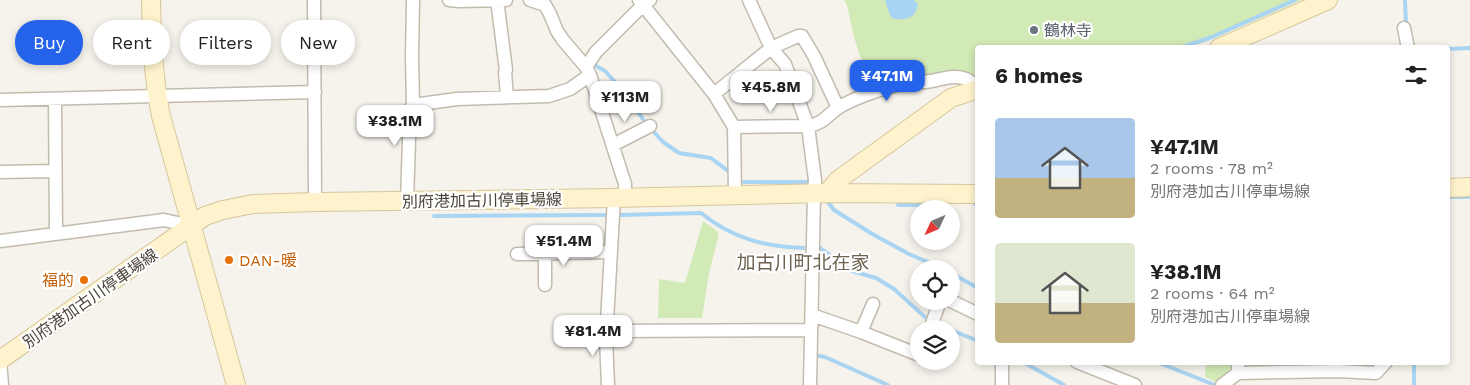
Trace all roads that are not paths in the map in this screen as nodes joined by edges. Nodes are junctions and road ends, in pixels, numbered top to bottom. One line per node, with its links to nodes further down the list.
1 (151, 0): 20 (main road)
2 (314, 0): 18 (street)
3 (414, 0): 24 (street)
4 (449, 0): 5 (street)
5 (497, 0): 6 (street); 21 (street)
6 (506, 0)
7 (749, 0): 14 (street)
8 (1328, 0): 12 (main road)
9 (537, 1): 15 (street)
10 (644, 2): 15 (street); 19 (street)
11 (1404, 28): 13 (street)
12 (1226, 45)
13 (1407, 45)
14 (772, 48): 19 (street); 25 (street); 27 (street)
15 (588, 71): 21 (street); 29 (street)
16 (975, 86): 25 (street)
17 (975, 90): 34 (main road)
18 (315, 92): 20 (street); 39 (street)
19 (714, 94): 28 (street)
20 (157, 97): 22 (street); 40 (main road)
21 (507, 97): 24 (street)
22 (54, 98): 23 (street); 30 (street)
23 (0, 100)
24 (413, 105): 38 (street)
25 (838, 108): 27 (street)
26 (650, 126): 29 (street)
27 (808, 126): 28 (street); 34 (street)
28 (734, 127): 36 (street)
29 (613, 145): 37 (street)
30 (55, 171): 31 (street); 41 (street)
31 (0, 172)
32 (1470, 187): 33 (main road)
33 (1450, 188)
34 (820, 193): 35 (main road, 別府港加古川停車場線); 36 (main road, 別府港加古川停車場線); 50 (street)
35 (975, 194)
36 (735, 195): 37 (main road, 別府港加古川停車場線)
37 (619, 198): 38 (main road, 別府港加古川停車場線); 43 (street)
38 (407, 201): 39 (main road, 別府港加古川停車場線)
39 (316, 202): 40 (main road, 別府港加古川停車場線)
40 (192, 226): 41 (street); 55 (main road, 別府港加古川停車場線); 64 (main road)
41 (56, 233): 42 (street)
42 (0, 241)
43 (611, 252): 44 (street); 51 (street)
44 (545, 253): 45 (street); 46 (street)
45 (517, 254)
46 (545, 286)
47 (873, 304): 53 (street)
48 (960, 305): 49 (street)
49 (975, 313)
50 (812, 315): 52 (street); 53 (street)
51 (607, 330): 52 (street); 65 (street)
52 (811, 330): 66 (street)
53 (861, 332): 54 (street)
54 (910, 351)
55 (0, 360): 63 (street)
56 (1003, 365): 62 (street)
57 (1085, 365): 67 (street)
58 (1383, 365): 60 (street)
59 (1288, 367): 60 (street); 61 (street)
60 (1338, 367)
61 (1238, 368): 68 (street)
62 (1006, 383)
63 (2, 385)
64 (236, 385)
65 (608, 385)
66 (810, 385)
67 (1135, 385)
68 (1222, 385)

